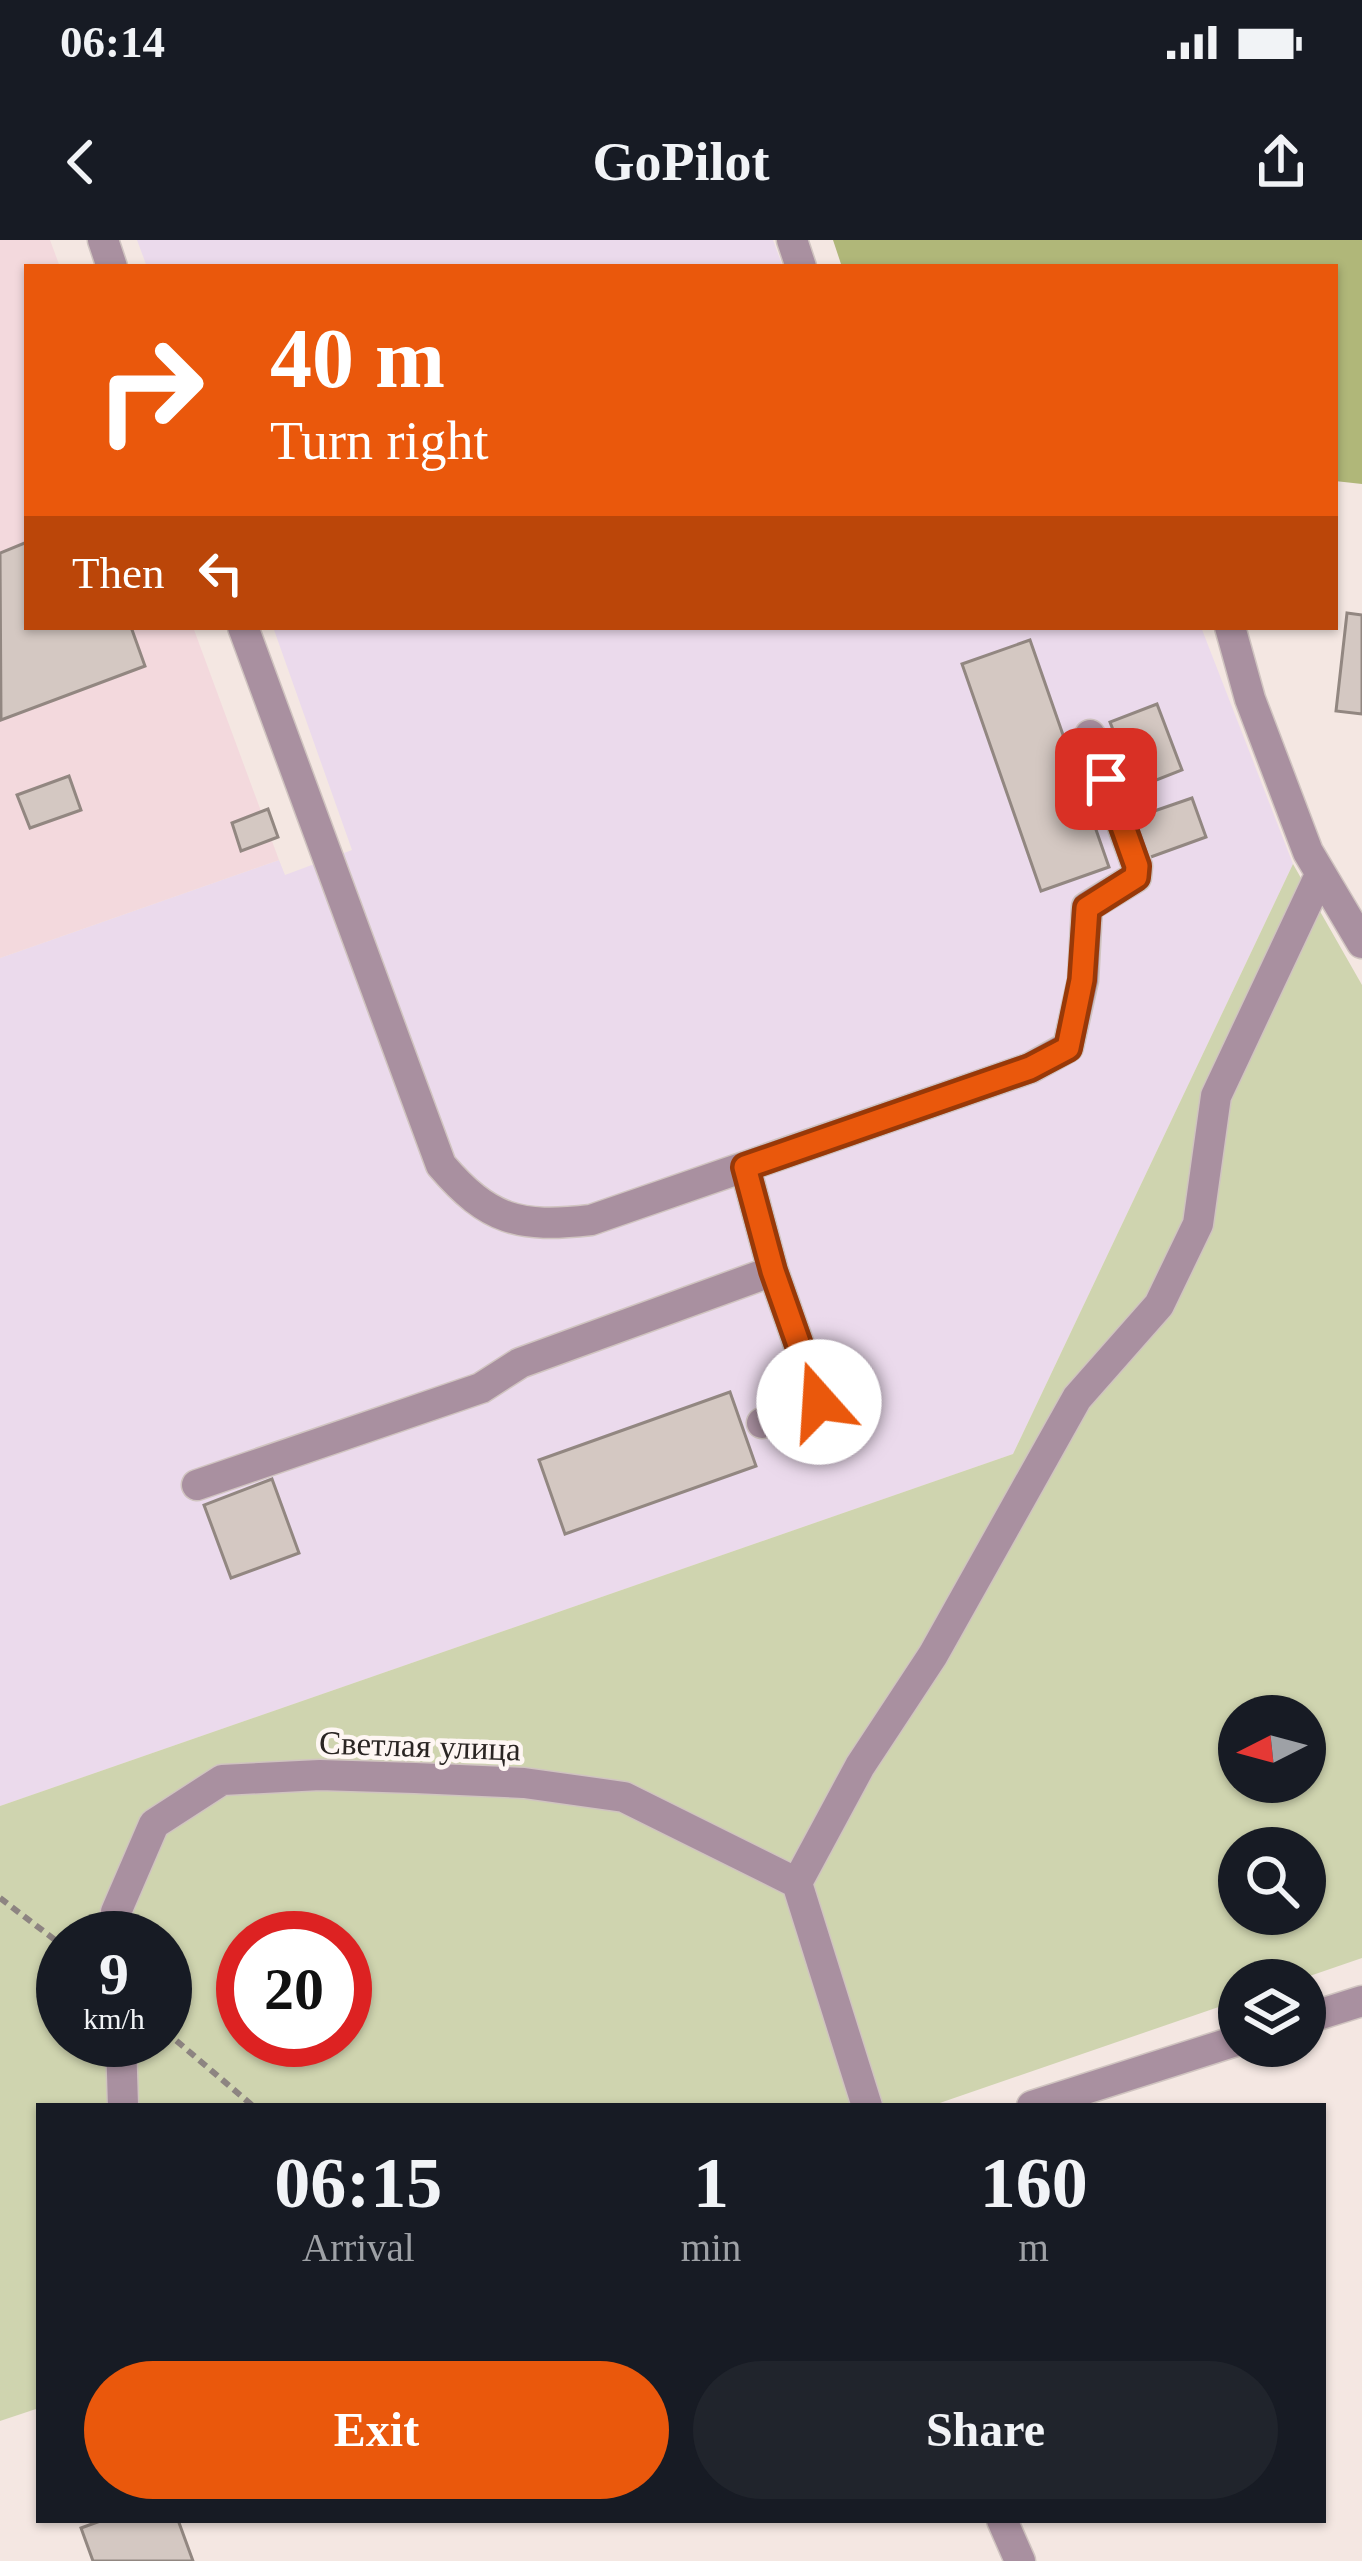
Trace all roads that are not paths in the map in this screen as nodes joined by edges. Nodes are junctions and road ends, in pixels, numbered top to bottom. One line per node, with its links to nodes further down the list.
1 (244, 630): 6 (street)
2 (1231, 630): 4 (street)
3 (1090, 735): 6 (street)
4 (1320, 874): 5 (street); 10 (street)
5 (1362, 943)
6 (745, 1167): 7 (street)
7 (773, 1271): 8 (street); 9 (street)
8 (762, 1423)
9 (197, 1484)
10 (797, 1883): 11 (street, Светлая улица); 17 (street)
11 (116, 1911)
12 (1362, 2001): 13 (street)
13 (1326, 2012)
14 (1218, 2047): 18 (street)
15 (122, 2067): 16 (street)
16 (123, 2103)
17 (866, 2103)
18 (1041, 2103)
19 (1003, 2523): 20 (street)
20 (1020, 2561)

